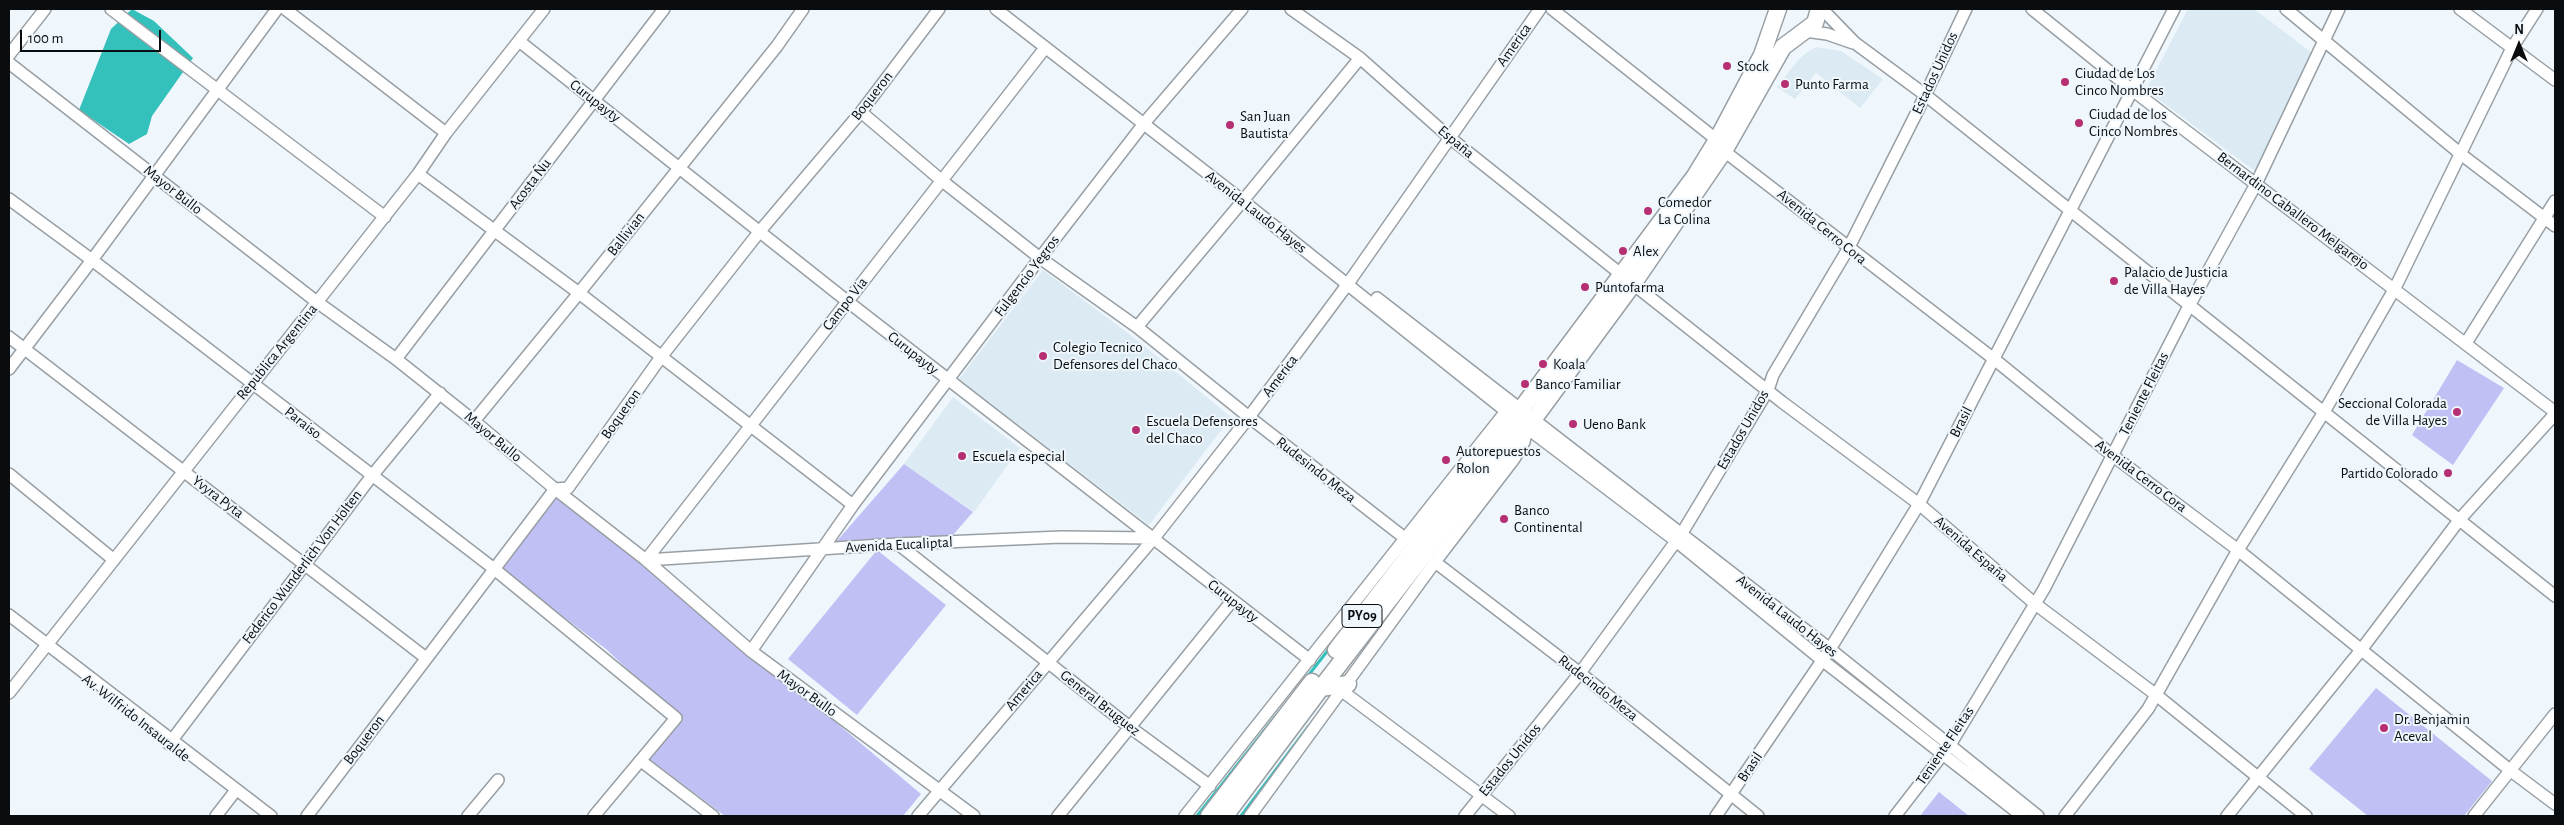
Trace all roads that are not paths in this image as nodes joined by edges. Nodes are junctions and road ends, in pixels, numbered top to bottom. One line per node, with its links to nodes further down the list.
1 (45, 9): 29 (street)
2 (111, 9): 33 (street)
3 (277, 9): 33 (street)
4 (285, 9): 39 (street)
5 (544, 9): 25 (street, Republica Argentina)
6 (664, 9): 36 (street, Acosta Ñu)
7 (803, 9): 43 (street, Ballivian)
8 (939, 9): 37 (street, Boqueron)
9 (996, 9): 27 (street)
10 (1242, 9): 38 (street, Fulgencio Yegros)
11 (1291, 9): 30 (street, España)
12 (1540, 9): 40 (street, America)
13 (1552, 9): 41 (street, Avenida Cerro Cora)
14 (1820, 9): 23 (highway, PY09); 26 (street)
15 (1966, 9): 35 (street, Estados Unidos)
16 (2032, 9): 34 (street, Bernardino Caballero Melgarejo)
17 (2174, 9): 34 (street, Brasil)
18 (2286, 9): 24 (street)
19 (2339, 9): 24 (street, Teniente Fleitas)
20 (2460, 9): 28 (street)
21 (2537, 9): 28 (street)
22 (1778, 10): 23 (highway, PY09); 41 (highway, PY09)
23 (1804, 31): 26 (street); 41 (highway, PY09)
24 (2325, 39): 42 (street); 47 (street, Teniente Fleitas)
25 (519, 41): 36 (street, Curupayty); 39 (street, Republica Argentina)
26 (1855, 43): 35 (street)
27 (1045, 48): 38 (street); 46 (street, Campo Via)
28 (2512, 48): 32 (street); 42 (street)
29 (9, 55)
30 (1360, 58): 40 (street, España); 49 (street)
31 (9, 63): 45 (street, Mayor Bullo)
32 (2555, 80)
33 (218, 89): 45 (street); 52 (street)
34 (2131, 89): 47 (street, Bernardino Caballero Melgarejo); 51 (street, Brasil)
35 (1924, 94): 51 (street); 57 (street, Estados Unidos)
36 (593, 100): 43 (street, Curupayty); 55 (street, Acosta Ñu)
37 (860, 112): 46 (street, Rudesindo Meza); 56 (street, Boqueron)
38 (1145, 123): 49 (street, Avenida Laudo Hayes); 58 (street, Fulgencio Yegros)
39 (446, 134): 44 (street, Republica Argentina)
40 (1449, 137): 60 (street, España); 61 (street, America)
41 (1721, 146): 57 (street, Avenida Cerro Cora); 60 (highway, PY09)
42 (2462, 155): 53 (street); 62 (street)
43 (678, 167): 56 (street, Curupayty); 63 (street, Ballivian)
44 (418, 174): 52 (street, Republica Argentina); 55 (street)
45 (154, 175): 59 (street); 65 (street, Mayor Bullo)
46 (941, 180): 58 (street, Rudesindo Meza); 64 (street, Campo Via)
47 (2256, 184): 62 (street, Bernardino Caballero Melgarejo); 66 (street, Teniente Fleitas)
48 (9, 199): 59 (street, Paraiso)
49 (1245, 199): 61 (street, Avenida Laudo Hayes); 67 (street)
50 (2555, 201): 53 (street)
51 (2069, 210): 66 (street); 73 (street, Brasil)
52 (385, 216): 65 (street, Republica Argentina)
53 (2546, 219): 54 (street); 69 (street)
54 (2555, 226)
55 (496, 231): 63 (street); 72 (street, Acosta Ñu)
56 (760, 231): 64 (street, Curupayty); 71 (street, Boqueron)
57 (1848, 248): 73 (street, Avenida Cerro Cora); 77 (street, Estados Unidos)
58 (1040, 258): 67 (street, Rudesindo Meza); 75 (street, Fulgencio Yegros)
59 (92, 260): 70 (street); 76 (street, Paraiso)
60 (1627, 279): 77 (street, Avenida España); 81 (highway, PY09)
61 (1349, 282): 81 (street, Avenida Laudo Hayes); 82 (street, America)
62 (2395, 288): 69 (street, Bernardino Caballero Melgarejo); 79 (street)
63 (579, 293): 71 (street); 83 (street, Ballivian)
64 (847, 301): 75 (street, Curupayty); 84 (street, Campo Via)
65 (317, 302): 72 (street, Mayor Bullo); 76 (street, Republica Argentina)
66 (2189, 306): 79 (street); 85 (street, Teniente Fleitas)
67 (1137, 327): 82 (street, Rudesindo Meza)
68 (9, 337): 70 (street, Yvyra Pyta)
69 (2466, 343): 80 (street, Bernardino Caballero Melgarejo)
70 (24, 349): 74 (street); 86 (street, Yvyra Pyta)
71 (661, 357): 84 (street); 89 (street, Boqueron)
72 (396, 360): 78 (street, Mayor Bullo)
73 (1994, 360): 85 (street, Avenida Cerro Cora); 90 (street, Brasil)
74 (9, 369)
75 (949, 381): 91 (street, Fulgencio Yegros); 94 (street, Curupayty)
76 (252, 383): 86 (street, Republica Argentina); 88 (street, Paraiso)
77 (1768, 390): 90 (street, Avenida España); 93 (street, Estados Unidos)
78 (440, 394): 83 (street, Mayor Bullo); 88 (street, Federico Wunderlich Von Holten)
79 (2324, 412): 92 (street); 98 (street)
80 (2555, 413): 92 (street)
81 (1520, 416): 93 (street, Avenida Laudo Hayes); 95 (street); 101 (street); 119 (highway, PY09); 148 (highway, PY09)
82 (1248, 417): 94 (street, America); 95 (street, Rudesindo Meza)
83 (474, 421): 89 (street, Mayor Bullo)
84 (750, 427): 91 (street); 100 (street, Campo Via)
85 (2112, 455): 98 (street, Avenida Cerro Cora); 106 (street, Teniente Fleitas)
86 (184, 472): 99 (street, Republica Argentina); 102 (street, Yvyra Pyta)
87 (9, 474): 99 (street)
88 (371, 476): 102 (street, Federico Wunderlich Von Holten); 103 (street, Paraiso)
89 (555, 489): 100 (street, Mayor Bullo); 103 (street, Boqueron)
90 (1919, 504): 106 (street, Avenida España); 110 (street, Brasil)
91 (853, 505): 97 (street, Fulgencio Yegros)
92 (2460, 519): 104 (street); 111 (street)
93 (1679, 537): 110 (street, Avenida Laudo Hayes); 115 (street, Avenida Laudo Hayes); 117 (street, Estados Unidos)
94 (1154, 538): 96 (street, Avenida Eucaliptal); 105 (street, Curupayty); 116 (street, America)
95 (1406, 539): 114 (street)
96 (898, 544): 97 (street, Avenida Eucaliptal); 116 (street, General Bruguez)
97 (821, 550): 100 (street, Avenida Eucaliptal); 112 (street, Fulgencio Yegros)
98 (2238, 550): 111 (street, Avenida Cerro Cora); 121 (street)
99 (114, 560): 109 (street, Republica Argentina)
100 (646, 560): 112 (street, Mayor Bullo)
101 (1436, 562): 117 (street, Rudecindo Meza); 118 (street)
102 (304, 563): 113 (street, Yvyra Pyta); 124 (street, Federico Wunderlich Von Holten)
103 (493, 568): 113 (street, Boqueron); 127 (street, Paraiso)
104 (2555, 596)
105 (1232, 601): 114 (street, Curupayty); 123 (street)
106 (2034, 603): 121 (street, Avenida España); 125 (street, Teniente Fleitas)
107 (9, 615): 109 (street)
108 (9, 622): 109 (street)
109 (45, 646): 120 (street, Republica Argentina); 124 (street)
110 (1830, 649): 115 (street, Brasil); 125 (street, Avenida Laudo Hayes)
111 (2361, 650): 128 (street, Avenida Cerro Cora); 129 (street)
112 (751, 651): 132 (street, Mayor Bullo)
113 (426, 658): 140 (street, Boqueron)
114 (1310, 660): 131 (street)
115 (1822, 660): 126 (street, Avenida Laudo Hayes); 135 (street, Brasil)
116 (1048, 662): 123 (street, General Bruguez); 132 (street, America)
117 (1580, 673): 134 (street, Estados Unidos); 135 (street, Rudecindo Meza)
118 (1345, 687): 119 (highway); 134 (street); 150 (street)
119 (1321, 688): 149 (highway, PY09)
120 (9, 693)
121 (2155, 694): 129 (street, Avenida España); 158 (street)
122 (2555, 714): 128 (street)
123 (1131, 728): 131 (street, General Bruguez); 146 (street)
124 (171, 742): 133 (street, Av. Wilfrido Insauralde); 139 (street)
125 (1950, 745): 126 (street, Teniente Fleitas); 157 (street, Avenida Laudo Hayes)
126 (1941, 754): 155 (street, Teniente Fleitas); 156 (street, Avenida Laudo Hayes)
127 (641, 761): 142 (street); 143 (street)
128 (2510, 771): 136 (street, Avenida Cerro Cora); 161 (street)
129 (2258, 777): 159 (street); 160 (street, Avenida España)
130 (498, 780): 141 (street)
131 (1210, 786): 147 (street)
132 (940, 790): 144 (street, America); 145 (street, Mayor Bullo)
133 (233, 794): 137 (street); 138 (street, Av. Wilfrido Insauralde)
134 (1482, 795): 151 (street, Estados Unidos); 152 (street)
135 (1731, 795): 153 (street, Brasil); 154 (street, Rudecindo Meza)
136 (2555, 804)
137 (216, 816)
138 (261, 816)
139 (270, 816)
140 (307, 816)
141 (468, 816)
142 (594, 816)
143 (713, 816)
144 (918, 816)
145 (974, 816)
146 (1058, 816)
147 (1185, 816)
148 (1209, 816)
149 (1225, 816)
150 (1251, 816)
151 (1465, 816)
152 (1509, 816)
153 (1716, 816)
154 (1758, 816)
155 (1895, 816)
156 (2022, 816)
157 (2038, 816)
158 (2065, 816)
159 (2227, 816)
160 (2306, 816)
161 (2474, 816)

